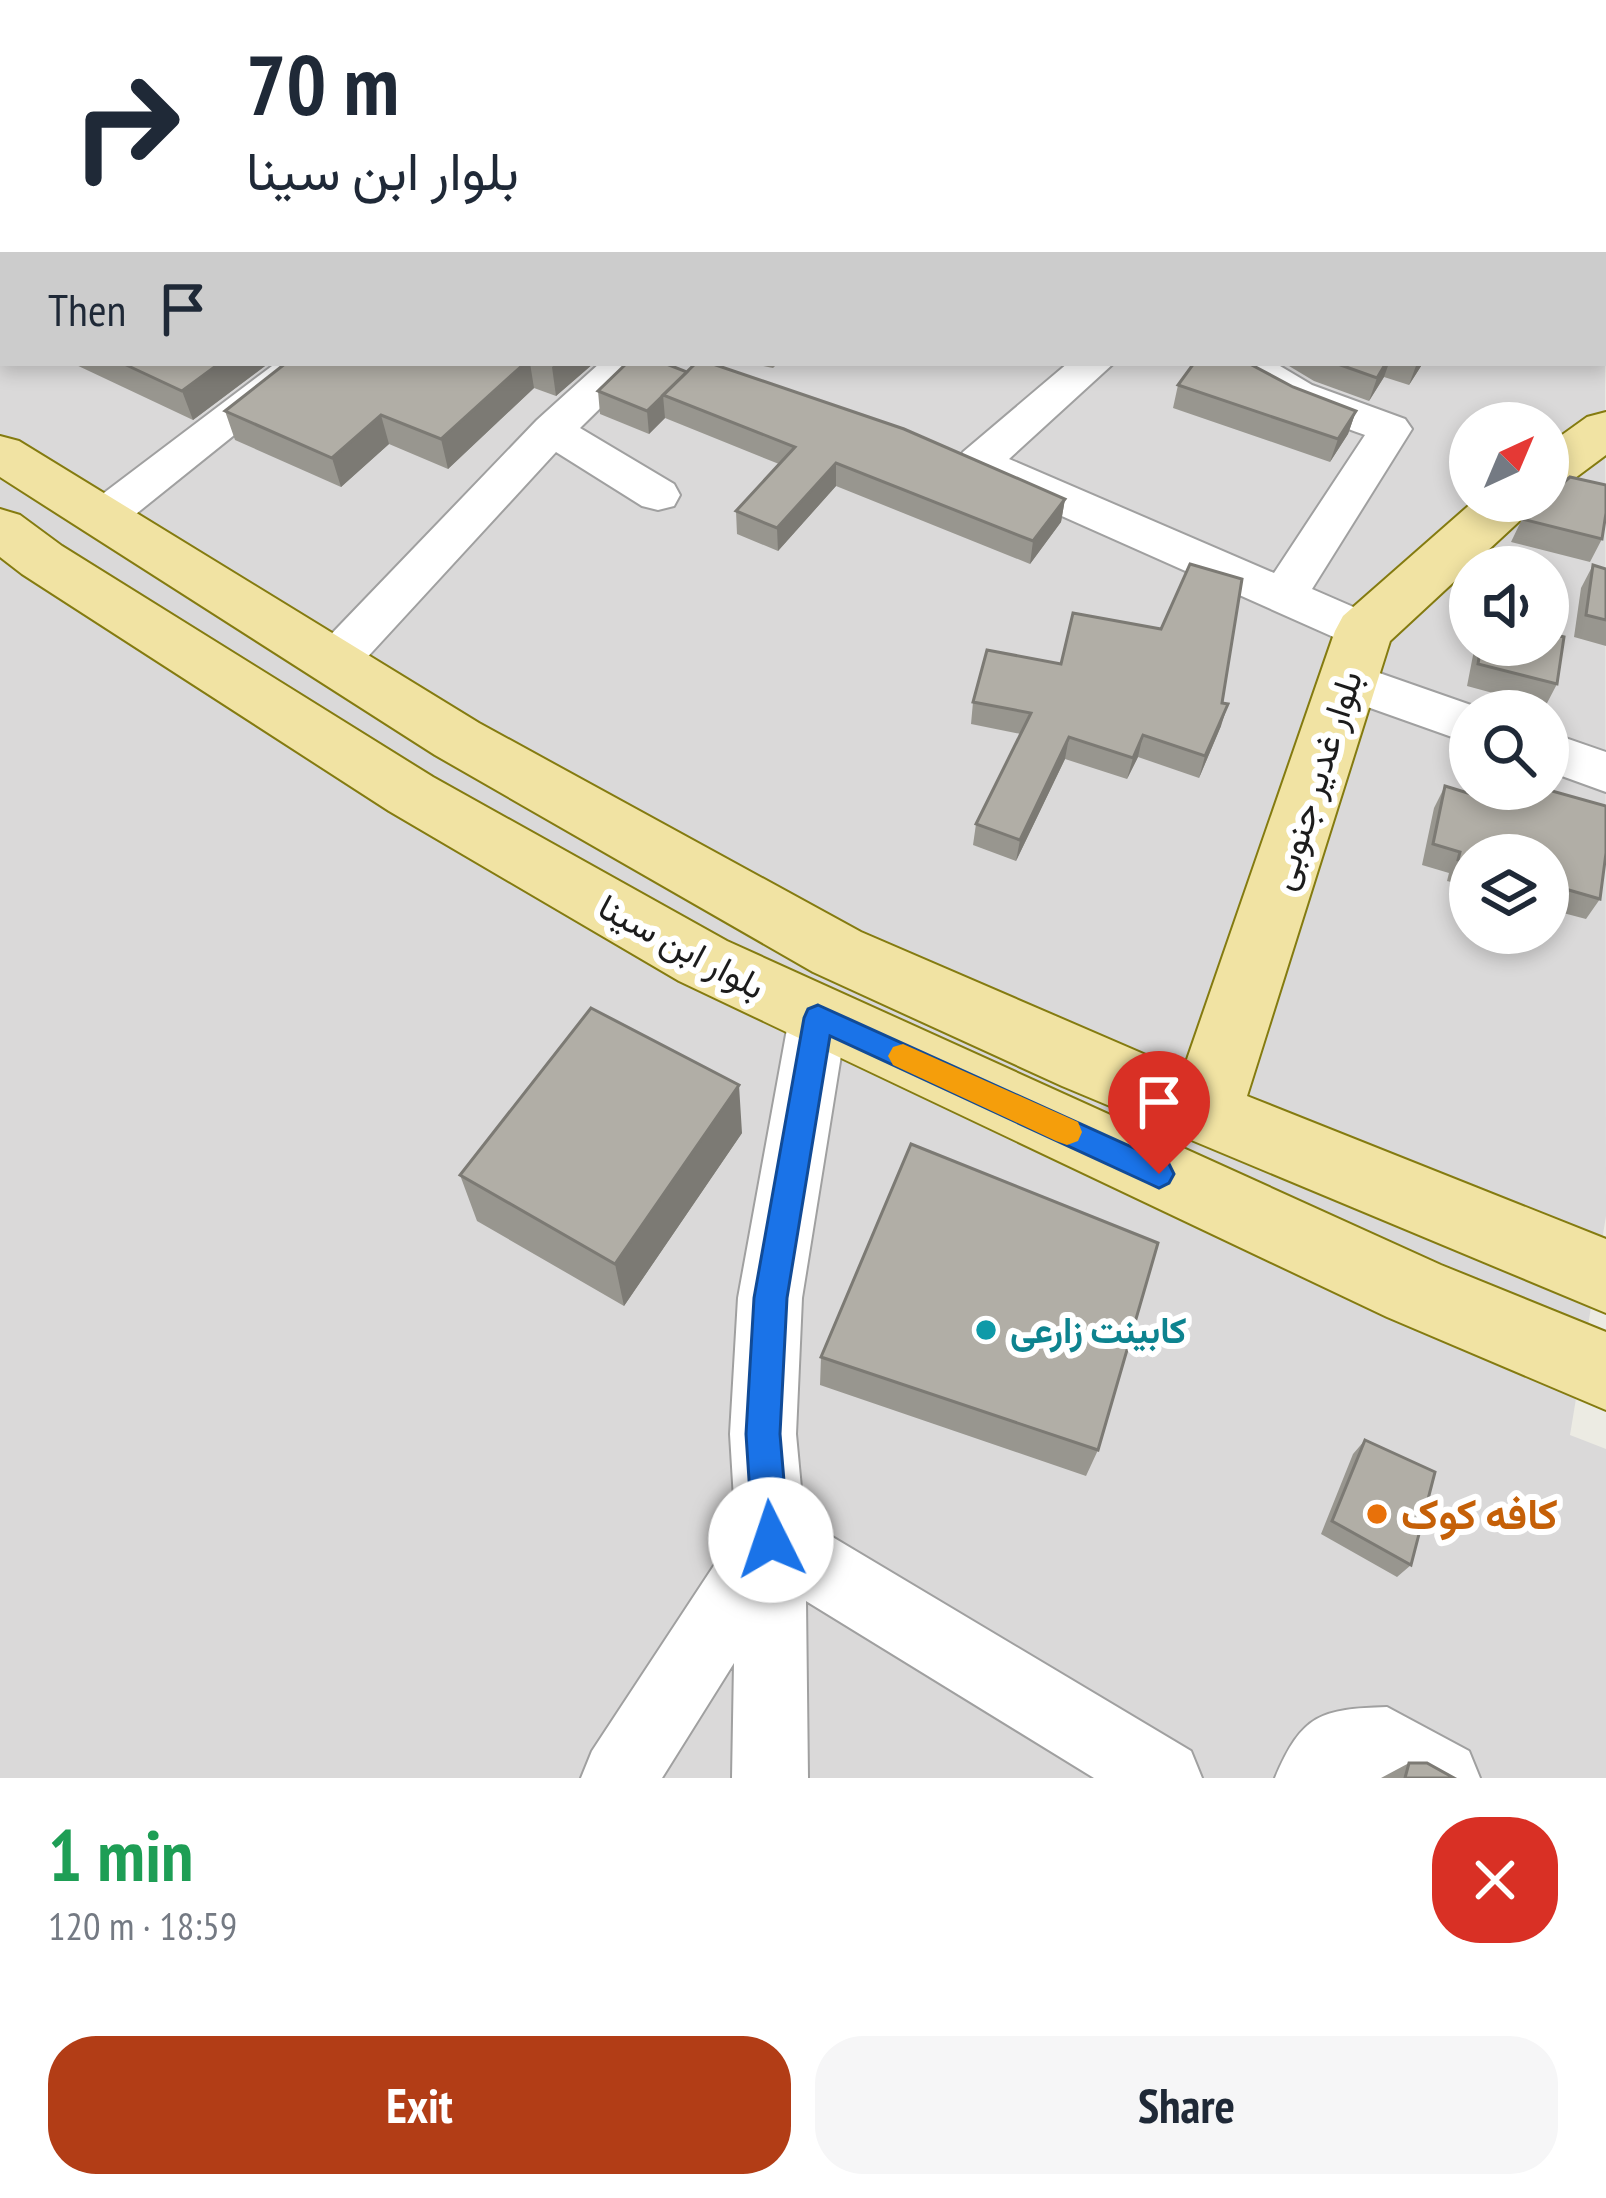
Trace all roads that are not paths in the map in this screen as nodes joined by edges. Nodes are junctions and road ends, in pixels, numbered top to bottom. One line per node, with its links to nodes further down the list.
1 (299, 366): 10 (street)
2 (622, 366): 6 (street)
3 (1090, 366): 13 (street)
4 (1249, 366): 13 (street)
5 (1606, 429): 8 (main road)
6 (552, 430): 9 (street); 15 (street)
7 (0, 453): 10 (main road, بلوار ابن سینا)
8 (1569, 456)
9 (658, 495)
10 (100, 519): 15 (main road, بلوار ابن سینا)
11 (1487, 522): 14 (main road, بلوار غدیر جنوبی)
12 (0, 528): 20 (main road, بلوار ابن سینا)
13 (1283, 597): 14 (street)
14 (1356, 656): 16 (street); 21 (main road, بلوار غدیر جنوبی)
15 (333, 663): 19 (main road, بلوار ابن سینا)
16 (1449, 711)
17 (1569, 759): 18 (street)
18 (1606, 772)
19 (837, 952): 20 (main road); 21 (main road, بلوار ابن سینا)
20 (818, 1018): 23 (main road, بلوار ابن سینا); 24 (street)
21 (1205, 1113): 22 (main road, بلوار ابن سینا)
22 (1606, 1276)
23 (1606, 1371)
24 (771, 1540): 25 (street); 26 (street); 27 (street)
25 (619, 1778)
26 (770, 1778)
27 (1164, 1778)
28 (1313, 1778): 29 (street)
29 (1442, 1778)

